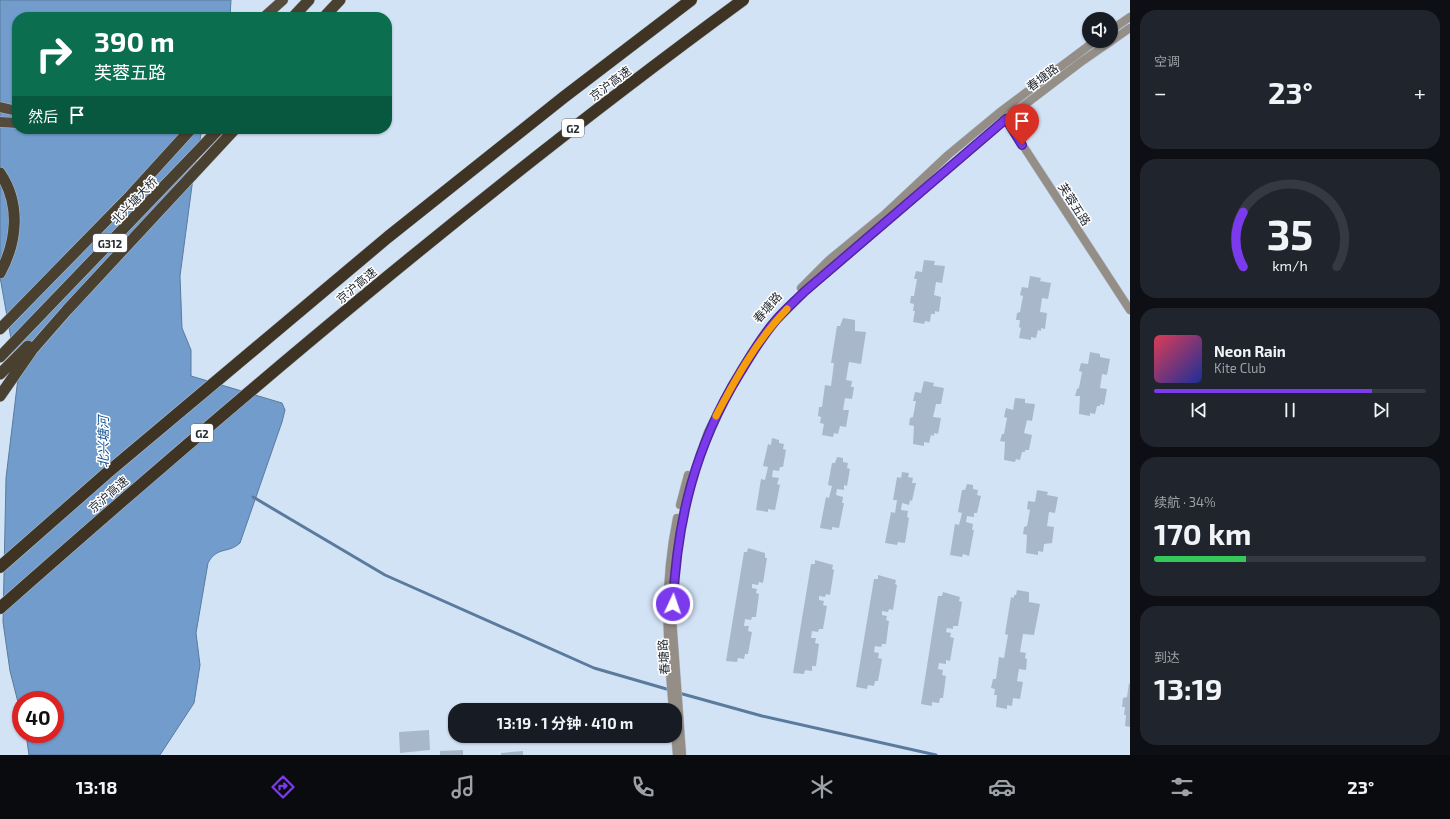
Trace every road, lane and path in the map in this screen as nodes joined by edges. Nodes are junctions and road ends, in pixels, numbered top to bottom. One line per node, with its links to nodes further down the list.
1 (283, 0): 7 (main road)
2 (309, 0): 8 (highway)
3 (340, 0): 9 (highway)
4 (347, 0): 10 (highway)
5 (691, 0): 32 (highway, 京沪高速 / G2)
6 (743, 0): 33 (highway, 京沪高速 / G2)
7 (270, 12)
8 (298, 12)
9 (329, 12)
10 (336, 12)
11 (1130, 17): 12 (street)
12 (1118, 25)
13 (1130, 28): 18 (street, 春塘路)
14 (1086, 48): 17 (street, 春塘路)
15 (0, 107): 16 (main road)
16 (12, 110)
17 (1000, 112): 18 (street, 芙蓉五路); 34 (street, 春塘路)
18 (1006, 119): 27 (street, 芙蓉五路); 34 (street, 春塘路)
19 (0, 122): 20 (main road)
20 (12, 123)
21 (186, 134): 28 (highway, 北兴塘大桥 / G312)
22 (214, 134): 29 (highway, 北兴塘大桥 / G312)
23 (230, 134): 26 (highway)
24 (0, 173): 25 (highway)
25 (0, 273)
26 (66, 310): 30 (highway); 31 (highway)
27 (1130, 310)
28 (0, 329)
29 (0, 357)
30 (0, 374)
31 (0, 396)
32 (0, 567)
33 (0, 608)
34 (673, 675): 35 (street, 春塘路)
35 (675, 703)
36 (676, 743): 38 (street)
37 (680, 743): 39 (street, 春塘路)
38 (677, 755)
39 (682, 755)

